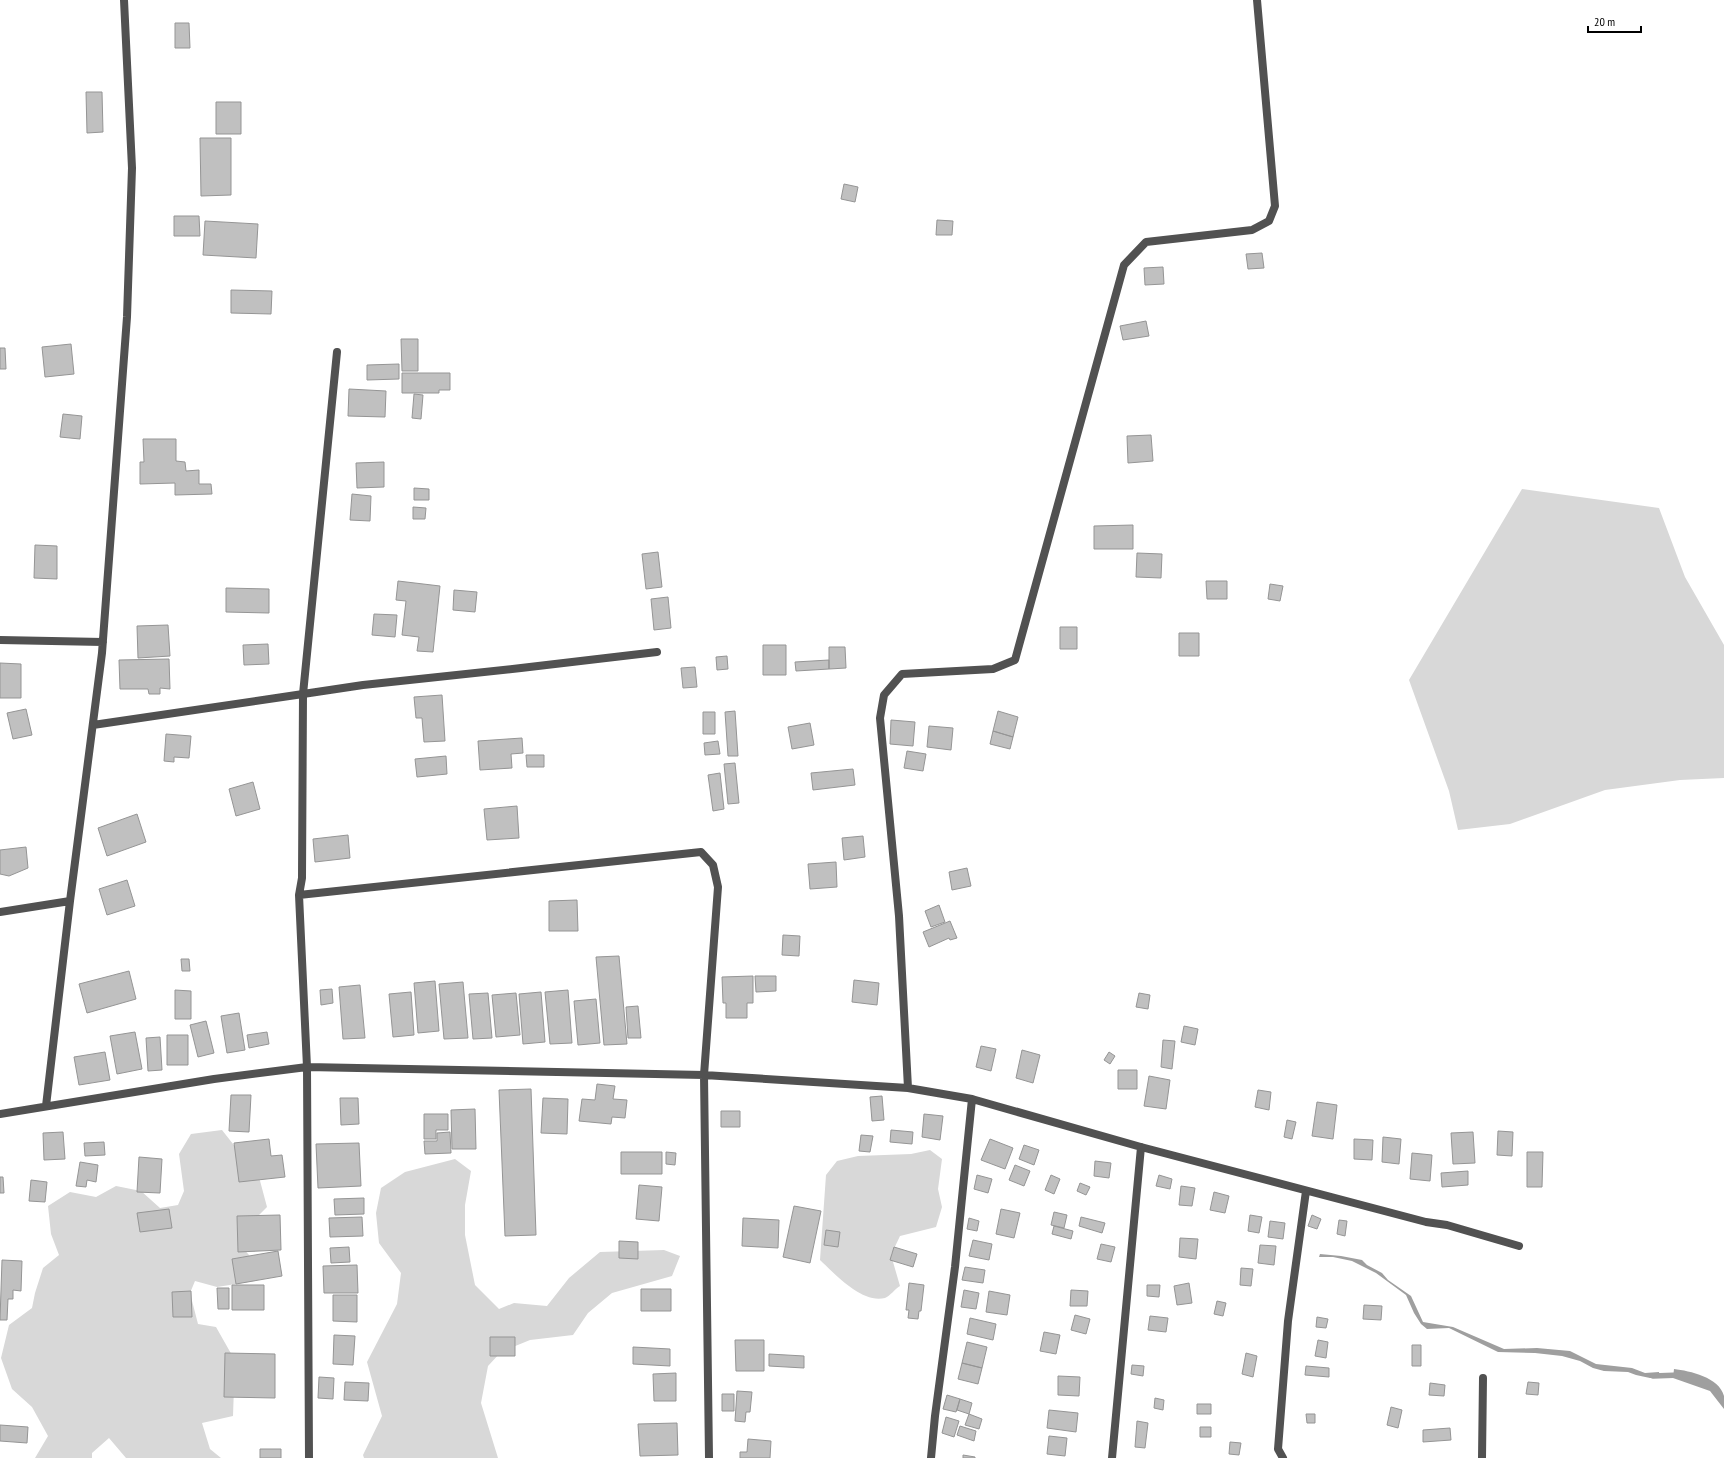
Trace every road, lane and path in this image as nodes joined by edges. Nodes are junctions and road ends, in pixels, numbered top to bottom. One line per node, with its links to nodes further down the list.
1 (124, 0): 5 (street)
2 (1257, 0): 14 (street)
3 (337, 352): 7 (street)
4 (0, 640): 5 (street)
5 (103, 642): 8 (street)
6 (657, 652): 7 (street)
7 (303, 694): 8 (street); 9 (street)
8 (93, 725): 10 (street)
9 (299, 896): 12 (street); 13 (street)
10 (70, 901): 11 (street); 16 (street)
11 (0, 912)
12 (307, 1067): 13 (street); 16 (street); 22 (street)
13 (704, 1075): 14 (street); 23 (street)
14 (908, 1088): 15 (street)
15 (972, 1099): 18 (street); 24 (street)
16 (46, 1106): 17 (street)
17 (0, 1114)
18 (1141, 1148): 19 (street); 25 (street)
19 (1306, 1191): 20 (street); 26 (street)
20 (1519, 1246)
21 (1483, 1378): 27 (street)
22 (309, 1458)
23 (709, 1458)
24 (931, 1458)
25 (1112, 1458)
26 (1283, 1458)
27 (1482, 1458)

